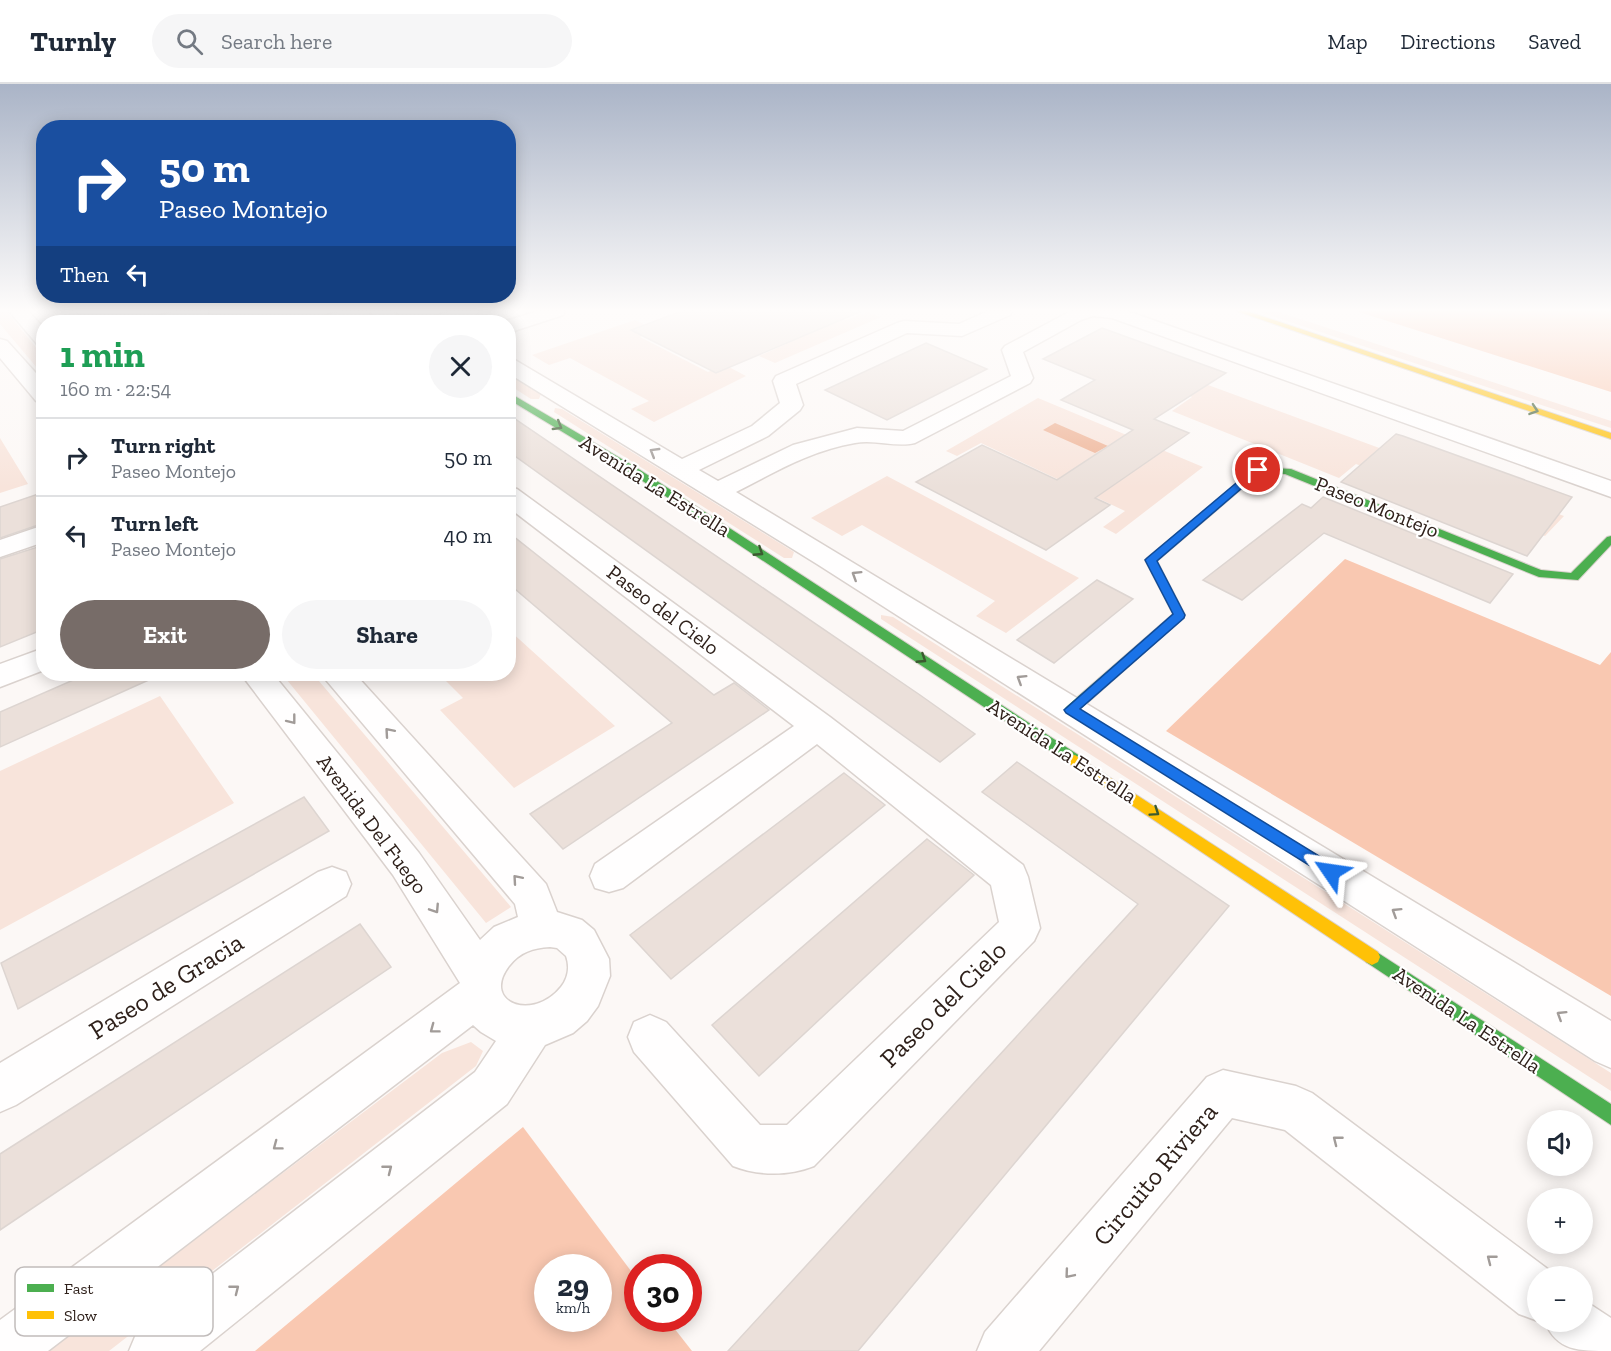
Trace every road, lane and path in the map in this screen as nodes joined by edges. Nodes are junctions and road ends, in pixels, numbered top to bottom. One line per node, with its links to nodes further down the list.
1 (21, 370): 7 (street); 8 (street)
2 (518, 370): 9 (street, Avenida La Estrella)
3 (808, 370): 13 (street)
4 (1019, 370): 15 (street)
5 (1276, 370): 14 (street)
6 (1415, 370): 12 (street, one-way to 12)
7 (0, 375)
8 (36, 387)
9 (565, 398): 11 (street); 13 (street, Avenida La Estrella, one-way to 9)
10 (516, 400): 11 (street, Avenida La Estrella)
11 (532, 411): 21 (street, Avenida La Estrella, one-way to 21)
12 (1611, 436)
13 (681, 469): 15 (street, Avenida La Estrella)
14 (1611, 489)
15 (718, 491): 20 (street, Avenida La Estrella)
16 (516, 500): 29 (street, Paseo del Cielo)
17 (36, 536): 19 (street)
18 (1611, 539): 28 (street, Paseo Montejo)
19 (0, 549)
20 (827, 558): 21 (street); 22 (street, Avenida La Estrella, one-way to 20)
21 (795, 576): 23 (street, Avenida La Estrella)
22 (886, 594): 23 (street); 28 (street, Avenida La Estrella, one-way to 22)
23 (853, 614): 38 (street, Avenida La Estrella, one-way to 38)
24 (36, 661): 25 (street)
25 (0, 676)
26 (262, 681): 33 (street, Avenida Del Fuego, one-way to 33)
27 (343, 681): 32 (street, one-way to 27)
28 (1082, 700): 36 (street, Avenida La Estrella, one-way to 28)
29 (818, 726): 30 (street); 35 (street, Paseo del Cielo)
30 (609, 876)
31 (332, 884): 37 (street, Paseo de Gracia)
32 (542, 930): 33 (street); 34 (street)
33 (481, 986): 34 (street); 39 (street, one-way to 39)
34 (531, 1028): 41 (street, one-way to 34)
35 (650, 1037)
36 (1611, 1046)
37 (0, 1089)
38 (1611, 1115)
39 (113, 1267)
40 (1527, 1287): 47 (street, Circuito Riviera, one-way to 47)
41 (213, 1306)
42 (1585, 1332): 48 (street)
43 (23, 1336): 45 (street, one-way to 45)
44 (175, 1336): 46 (street, one-way to 44)
45 (3, 1351)
46 (156, 1351)
47 (1004, 1351)
48 (1610, 1351)

